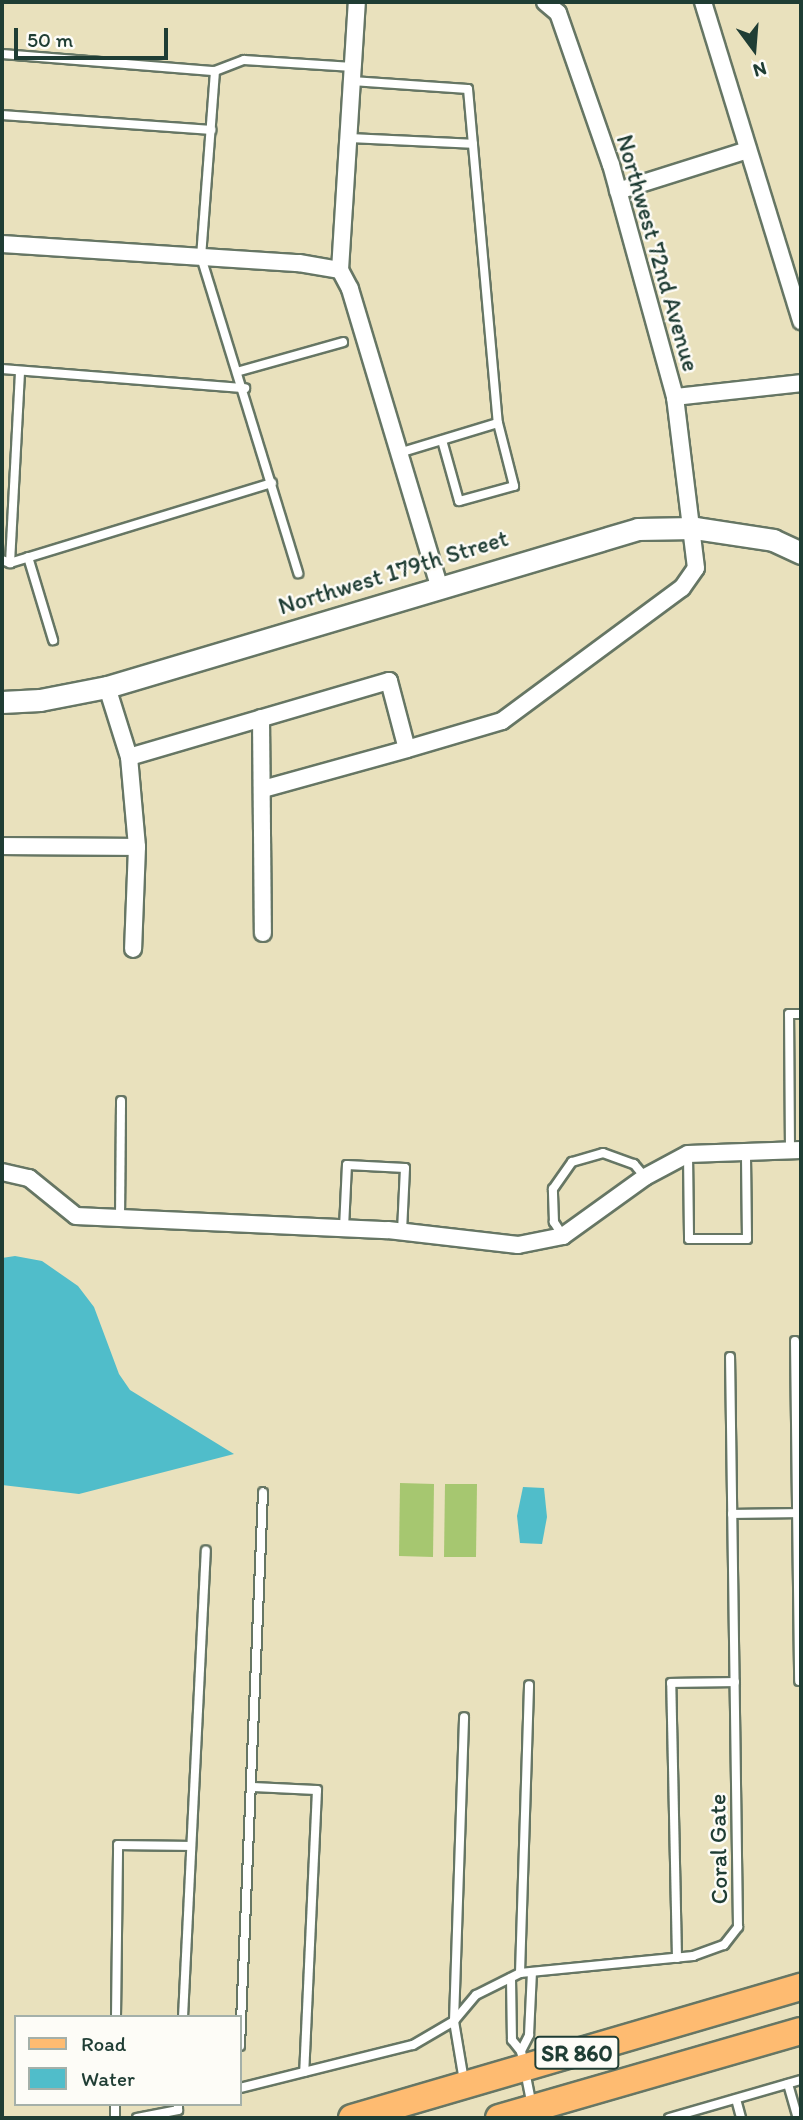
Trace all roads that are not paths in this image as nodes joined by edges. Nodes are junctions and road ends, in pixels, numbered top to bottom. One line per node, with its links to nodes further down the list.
1 (357, 2): 6 (street)
2 (545, 2): 12 (street, Northwest 72nd Avenue)
3 (703, 2): 11 (street)
4 (2, 54): 5 (lane)
5 (215, 71): 6 (lane); 8 (lane)
6 (353, 74): 9 (street); 10 (lane)
7 (2, 115): 8 (lane)
8 (211, 130): 14 (lane)
9 (348, 138): 10 (lane); 15 (street)
10 (473, 144): 24 (lane)
11 (748, 150): 12 (street); 16 (street)
12 (618, 191): 23 (street, Northwest 72nd Avenue)
13 (2, 244): 14 (street)
14 (201, 257): 15 (street); 20 (lane)
15 (340, 270): 26 (street)
16 (801, 321)
17 (343, 342): 20 (lane)
18 (2, 369): 19 (lane)
19 (20, 371): 22 (lane); 31 (lane)
20 (240, 371): 22 (lane)
21 (801, 383): 23 (street)
22 (245, 388): 27 (lane)
23 (675, 397): 28 (street, Northwest 72nd Avenue)
24 (498, 423): 25 (lane); 25 (lane)
25 (442, 440): 26 (lane)
26 (399, 453): 33 (street)
27 (272, 483): 30 (lane); 32 (lane)
28 (695, 528): 29 (street, Northwest 179th Street); 33 (street, Northwest 179th Street); 38 (street, Northwest 72nd Avenue)
29 (801, 553)
30 (28, 557): 31 (lane); 34 (lane)
31 (6, 561)
32 (298, 573)
33 (439, 586): 35 (street, Northwest 179th Street)
34 (53, 640)
35 (107, 687): 36 (street, Northwest 179th Street); 39 (street)
36 (2, 702)
37 (261, 718): 38 (street); 39 (street); 40 (street)
38 (407, 749): 40 (street, Northwest 72nd Avenue)
39 (129, 757): 42 (street)
40 (263, 789): 43 (street)
41 (2, 846): 42 (street)
42 (137, 847): 44 (street)
43 (263, 933)
44 (132, 949)
45 (801, 1014): 47 (lane)
46 (121, 1101): 52 (lane)
47 (795, 1150): 48 (street)
48 (746, 1152): 49 (street); 49 (lane)
49 (688, 1154): 51 (street)
50 (2, 1172): 52 (street)
51 (645, 1177): 55 (street); 55 (lane)
52 (120, 1219): 53 (street)
53 (344, 1228): 54 (street); 54 (lane)
54 (402, 1232): 55 (street)
55 (563, 1236)
56 (795, 1341): 59 (lane)
57 (730, 1357): 60 (lane, Coral Gate)
58 (262, 1492): 66 (lane)
59 (799, 1513): 60 (lane); 62 (lane)
60 (733, 1514): 63 (lane, Coral Gate)
61 (206, 1551): 67 (lane)
62 (799, 1681)
63 (735, 1682): 68 (lane, Coral Gate); 68 (lane)
64 (529, 1685): 70 (lane)
65 (464, 1717): 76 (lane)
66 (252, 1787): 75 (lane); 79 (lane)
67 (191, 1846): 73 (lane); 74 (lane)
68 (677, 1958): 69 (lane, Coral Gate)
69 (532, 1972): 70 (lane, Coral Gate); 78 (lane)
70 (520, 1973): 71 (lane, Coral Gate)
71 (511, 1978): 76 (lane, Coral Gate); 78 (lane)
72 (801, 1987): 78 (main road, SR 860)
73 (116, 2015)
74 (183, 2015)
75 (241, 2015)
76 (454, 2021): 79 (lane, Coral Gate); 82 (lane)
77 (801, 2031): 86 (main road, SR 860)
78 (522, 2060): 82 (main road, SR 860); 86 (lane)
79 (304, 2072): 83 (lane, Coral Gate)
80 (801, 2080): 81 (lane)
81 (788, 2084): 84 (lane); 92 (lane)
82 (465, 2085): 88 (main road, SR 860)
83 (242, 2088)
84 (736, 2099): 90 (lane); 91 (lane)
85 (178, 2107): 87 (lane)
86 (533, 2109): 89 (main road, SR 860)
87 (137, 2118)
88 (352, 2118)
89 (499, 2118)
90 (669, 2118)
91 (741, 2118)
92 (798, 2118)

